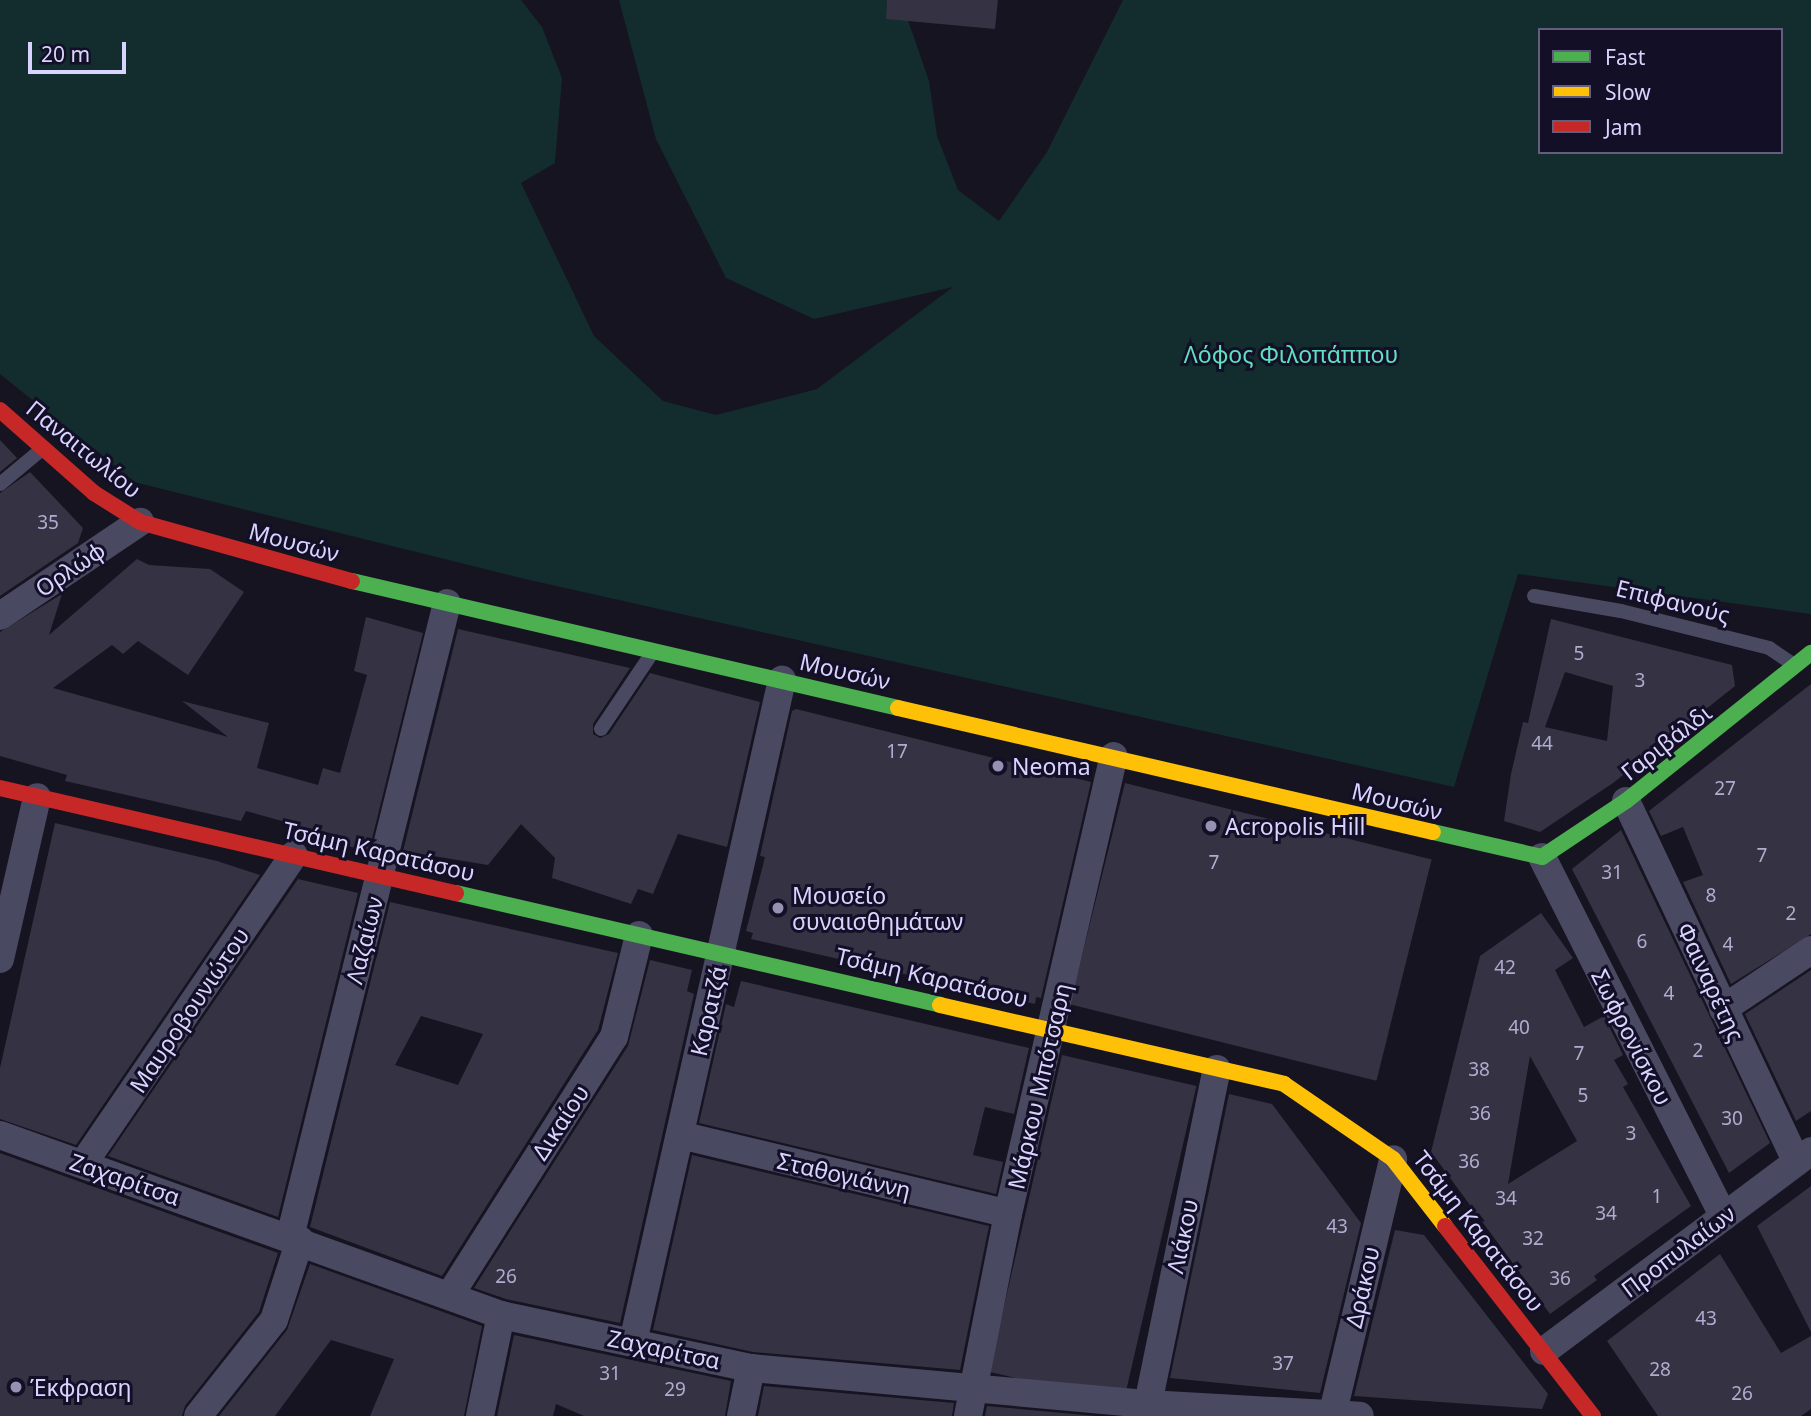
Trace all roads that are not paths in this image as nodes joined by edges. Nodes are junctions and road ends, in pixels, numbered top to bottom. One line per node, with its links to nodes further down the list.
1 (0, 410): 2 (street, Παναιτωλίου)
2 (41, 450): 3 (lane); 4 (street, Παναιτωλίου)
3 (0, 484)
4 (140, 522): 6 (street, Μουσών); 7 (street, Ορλώφ)
5 (1534, 596): 10 (lane, Επιφανούς)
6 (447, 603): 8 (street, Μουσών); 19 (street, Λαζαίων)
7 (0, 616)
8 (655, 649): 11 (street, Μουσών); 12 (lane)
9 (1811, 653): 10 (street, Γαριβάλδι)
10 (1795, 666): 16 (street, Γαριβάλδι)
11 (782, 680): 13 (street, Μουσών); 22 (street, Καρατζά)
12 (601, 729)
13 (1115, 756): 18 (street, Μουσών); 25 (street, Μάρκου Μπότσαρη)
14 (0, 788): 15 (street, Τσάμη Καρατάσου)
15 (37, 797): 17 (street, Τσάμη Καρατάσου); 23 (street)
16 (1626, 801): 18 (street, Γαριβάλδι); 24 (street, Φαιναρέτης)
17 (295, 856): 19 (street, Τσάμη Καρατάσου); 31 (street, Μαυροβουνιώτου)
18 (1542, 857): 33 (street, Σωφρονίσκου)
19 (380, 876): 20 (street, Τσάμη Καρατάσου); 34 (street, Λαζαίων)
20 (639, 935): 22 (street, Τσάμη Καρατάσου); 35 (street, Δικαίου)
21 (1811, 950): 24 (street)
22 (721, 952): 25 (street, Τσάμη Καρατάσου); 28 (street, Καρατζά)
23 (0, 959)
24 (1723, 1009): 29 (street, Φαιναρέτης)
25 (1053, 1029): 26 (street, Τσάμη Καρατάσου); 32 (street, Μάρκου Μπότσαρη)
26 (1217, 1069): 30 (street, Τσάμη Καρατάσου); 41 (street, Λιάκου)
27 (0, 1135): 31 (street, Ζαχαρίτσα)
28 (680, 1135): 32 (street, Σταθογιάννη); 37 (street, Καρατζά)
29 (1804, 1156): 33 (street, Προπυλαίων)
30 (1393, 1159): 38 (street, Τσάμη Καρατάσου); 43 (street, Δράκου)
31 (83, 1164): 34 (street, Ζαχαρίτσα)
32 (1008, 1214): 40 (street, Μάρκου Μπότσαρη)
33 (1724, 1217): 38 (street, Προπυλαίων)
34 (295, 1238): 35 (street, Ζαχαρίτσα); 44 (street, Λαζαίων)
35 (450, 1295): 36 (street, Ζαχαρίτσα)
36 (501, 1315): 37 (street, Ζαχαρίτσα); 45 (street)
37 (633, 1342): 39 (street, Ζαχαρίτσα)
38 (1544, 1351): 42 (street, Τσάμη Καρατάσου)
39 (751, 1368): 40 (street, Ζαχαρίτσα); 46 (street)
40 (974, 1389): 41 (street, Ζαχαρίτσα); 47 (street, Μάρκου Μπότσαρη)
41 (1148, 1404): 43 (street, Ζαχαρίτσα)
42 (1588, 1414)
43 (1341, 1415)
44 (198, 1416)
45 (480, 1416)
46 (741, 1416)
47 (968, 1416)

